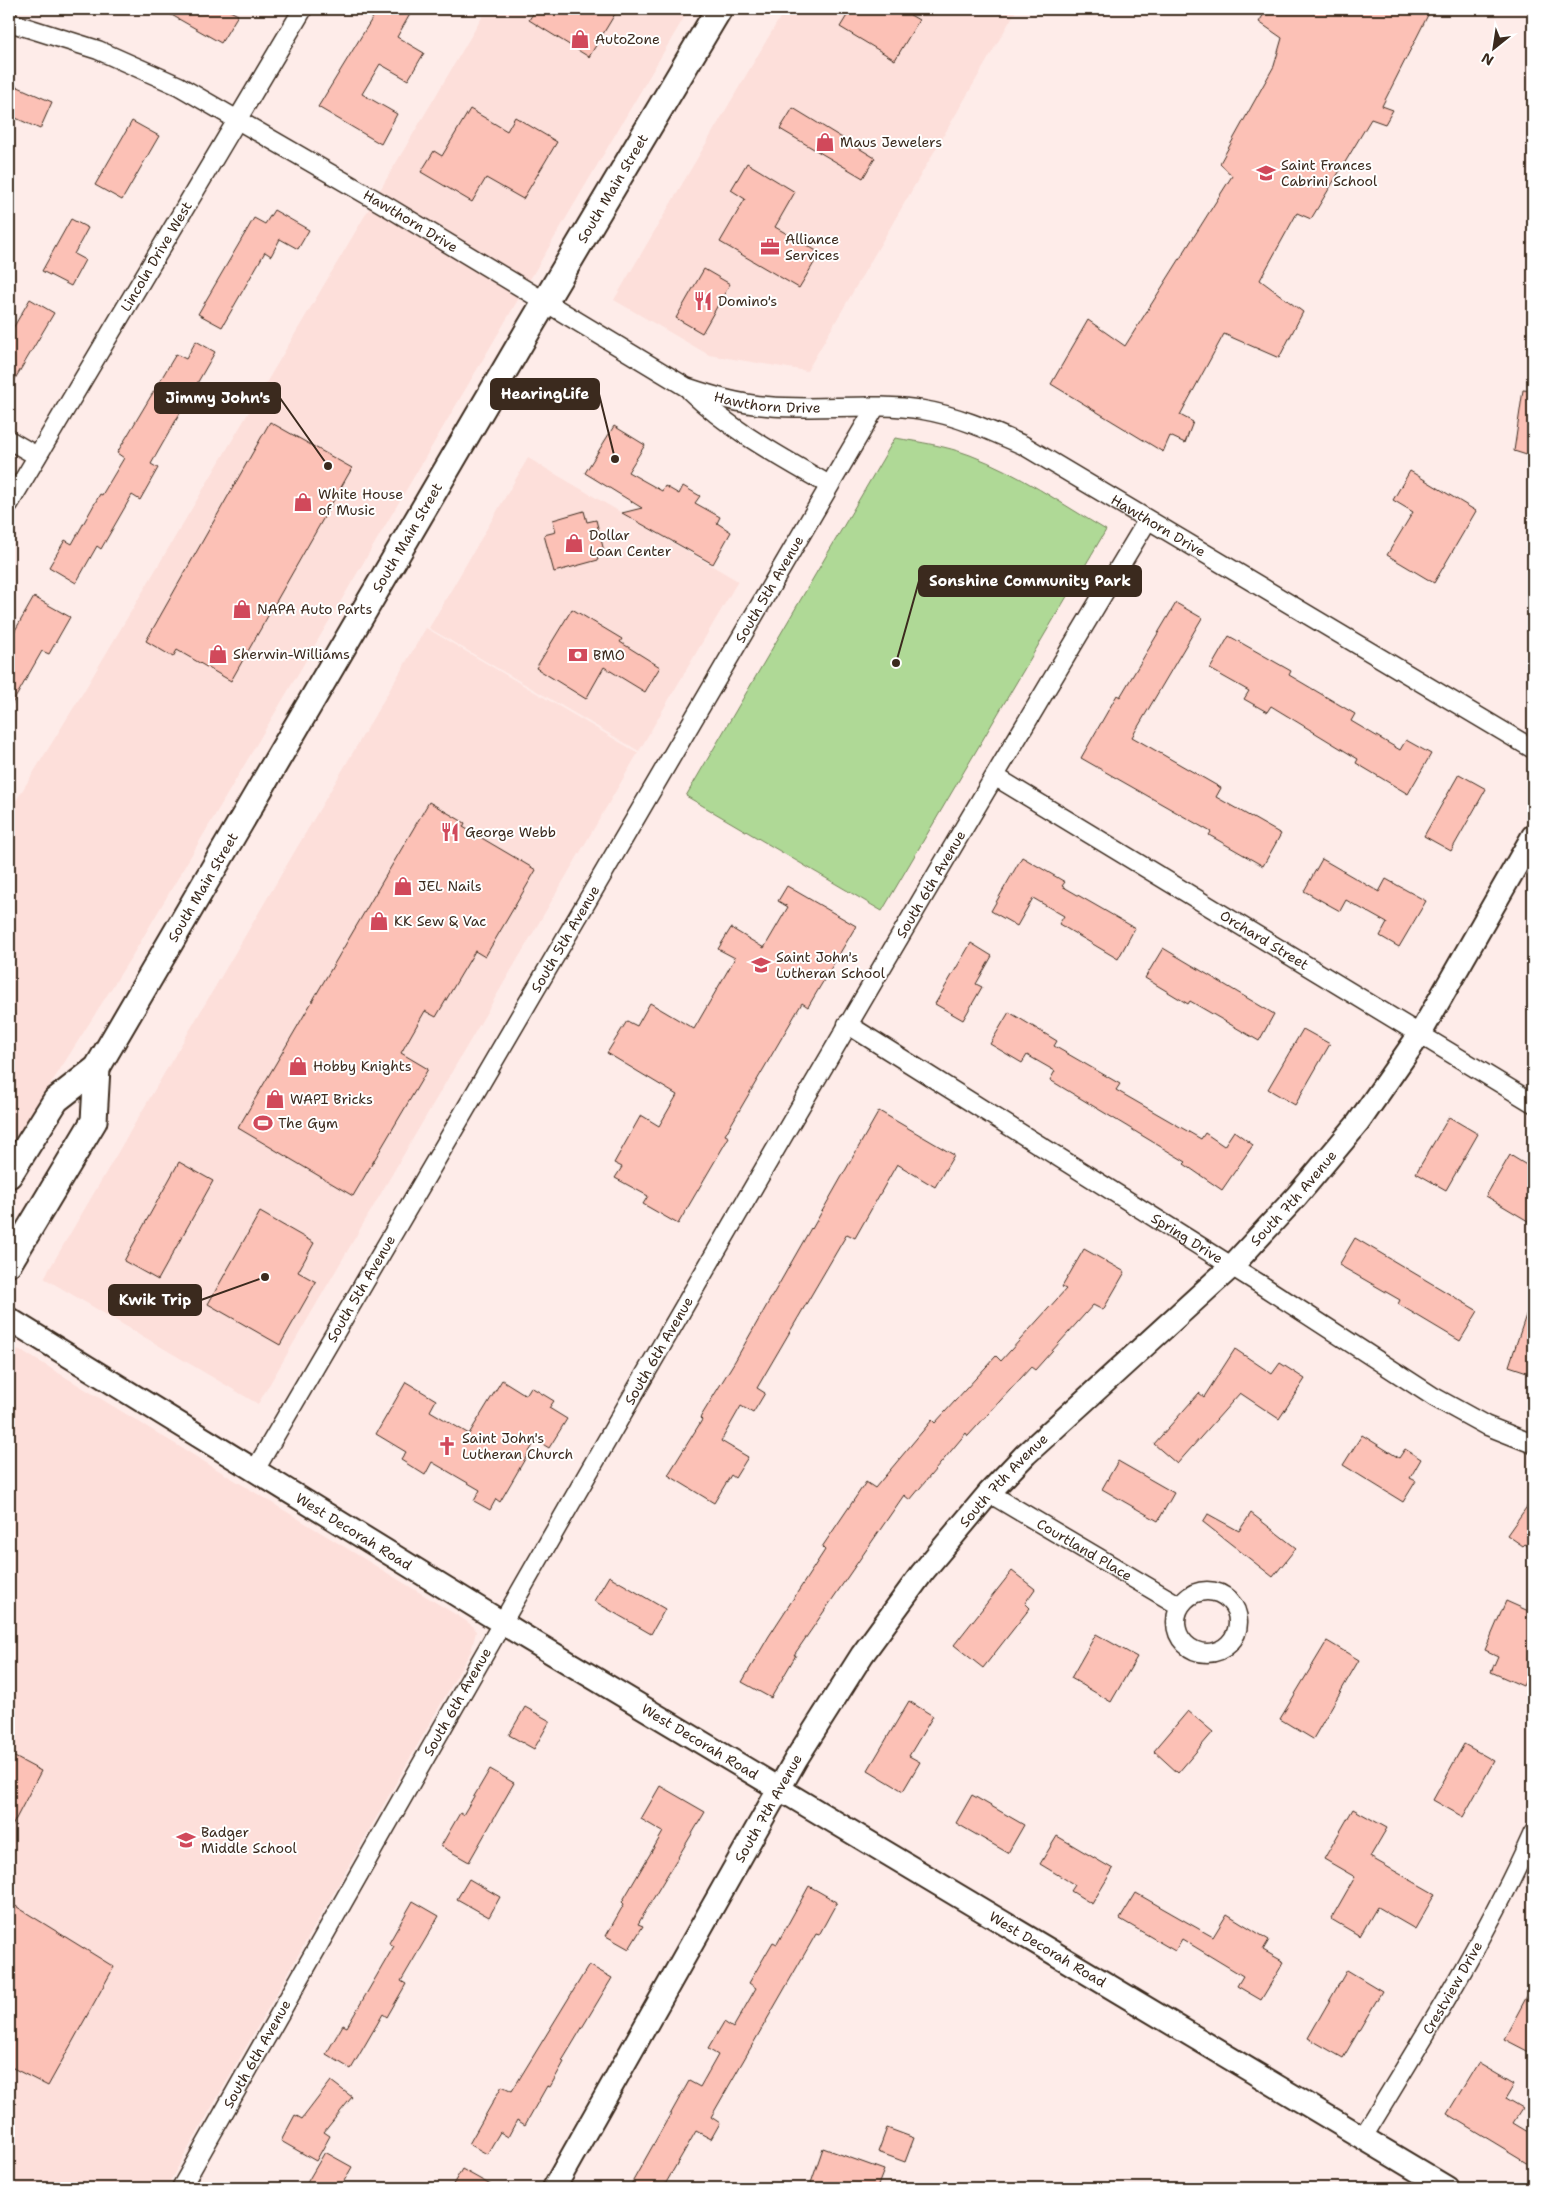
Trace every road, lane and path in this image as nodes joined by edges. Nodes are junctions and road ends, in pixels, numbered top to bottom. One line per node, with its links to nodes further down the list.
1 (303, 9): 4 (street, Lincoln Drive West)
2 (719, 9): 5 (main road, South Main Street)
3 (14, 18): 4 (street, Hawthorn Drive)
4 (237, 120): 5 (street, Hawthorn Drive); 9 (street, Lincoln Drive West)
5 (545, 301): 6 (street, Hawthorn Drive); 18 (main road, South Main Street)
6 (686, 387): 7 (street, Hawthorn Drive); 10 (street)
7 (876, 408): 10 (street, South 5th Avenue); 12 (street, Hawthorn Drive)
8 (9, 440): 9 (street)
9 (37, 456): 11 (street, Lincoln Drive West)
10 (829, 485): 25 (street, South 5th Avenue)
11 (9, 504)
12 (1148, 521): 13 (street, Hawthorn Drive); 14 (street, South 6th Avenue)
13 (1533, 749)
14 (996, 777): 16 (street, South 6th Avenue); 17 (street, Orchard Street)
15 (1533, 836): 17 (street, South 7th Avenue)
16 (847, 1024): 22 (street, Spring Drive); 28 (street, South 6th Avenue)
17 (1420, 1034): 19 (street, Orchard Street); 22 (street, South 7th Avenue)
18 (97, 1068): 20 (main road, South Main Street); 21 (main road, South Main Street)
19 (1533, 1103)
20 (9, 1175)
21 (9, 1263)
22 (1232, 1266): 24 (street, Spring Drive); 26 (street, South 7th Avenue)
23 (9, 1319): 25 (street, West Decorah Road)
24 (1533, 1444)
25 (254, 1470): 28 (street, West Decorah Road)
26 (989, 1493): 27 (street, Courtland Place); 29 (street, South 7th Avenue)
27 (1180, 1606)
28 (501, 1622): 29 (street, West Decorah Road); 32 (street, South 6th Avenue)
29 (780, 1790): 31 (street, West Decorah Road); 33 (street, South 7th Avenue)
30 (1533, 1833): 31 (street, Crestview Drive)
31 (1363, 2137): 34 (street, West Decorah Road)
32 (181, 2188)
33 (554, 2188)
34 (1447, 2188)

